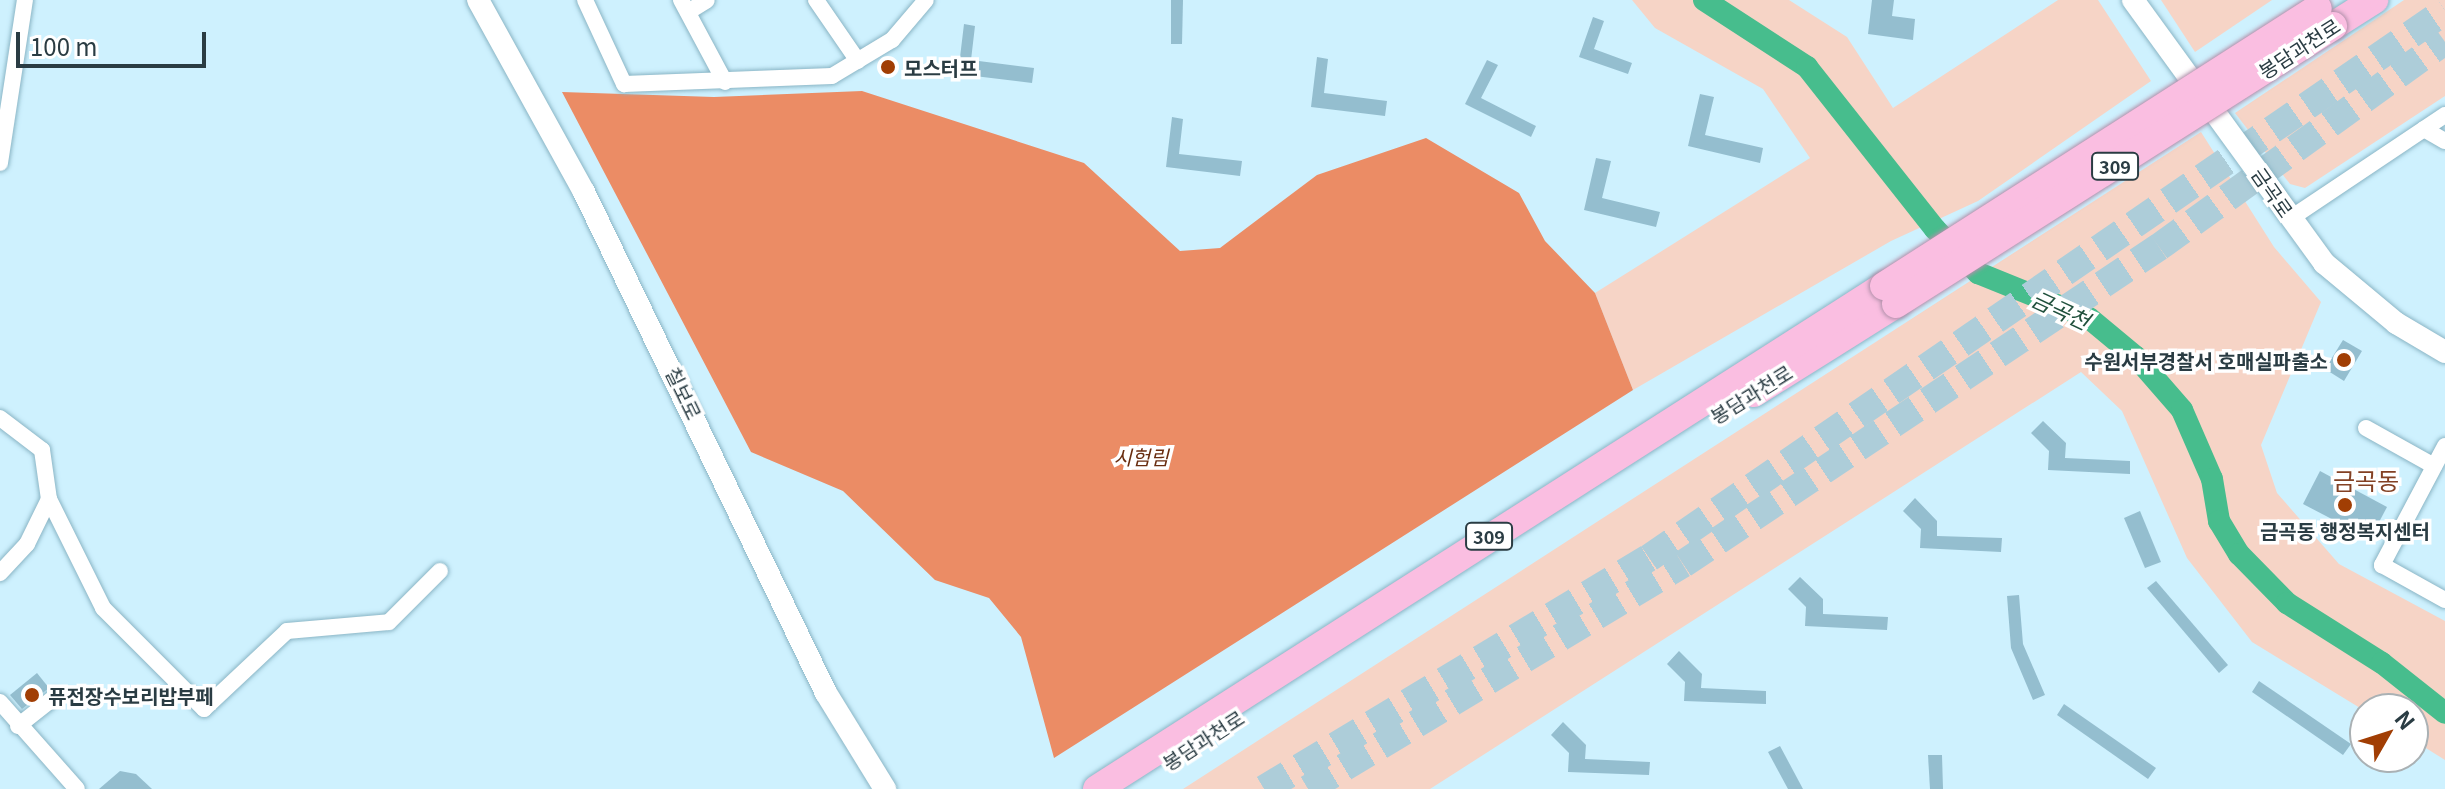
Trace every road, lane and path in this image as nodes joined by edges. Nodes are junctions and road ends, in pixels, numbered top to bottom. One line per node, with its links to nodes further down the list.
1 (22, 0): 14 (street); 17 (street)
2 (478, 0): 33 (main road, 칠보로)
3 (585, 0): 12 (street)
4 (707, 0): 9 (street)
5 (816, 0): 11 (street)
6 (926, 0): 11 (street)
7 (2133, 0): 18 (main road, 금곡로)
8 (2374, 0): 10 (highway, 봉담과천로 / 309)
9 (684, 6): 12 (street)
10 (2327, 11): 19 (highway, 봉담과천로 / 309, bridge)
11 (858, 61): 12 (street)
12 (725, 82)
13 (2445, 115): 15 (street)
14 (0, 121)
15 (2424, 129): 16 (street); 18 (street)
16 (2445, 141)
17 (0, 163)
18 (2291, 218): 20 (main road, 금곡로)
19 (1890, 295): 34 (highway, 봉담과천로 / 309); 35 (highway, 봉담과천로 / 309)
20 (2445, 352)
21 (0, 418): 25 (street)
22 (2366, 428): 24 (street)
23 (2445, 446): 24 (street)
24 (2434, 466): 28 (street)
25 (49, 499): 26 (street); 27 (street)
26 (440, 571)
27 (0, 573)
28 (2445, 600)
29 (56, 696): 31 (street)
30 (0, 702): 31 (street)
31 (18, 726): 32 (street)
32 (77, 789)
33 (885, 789)
34 (1097, 789)
35 (1128, 789)

